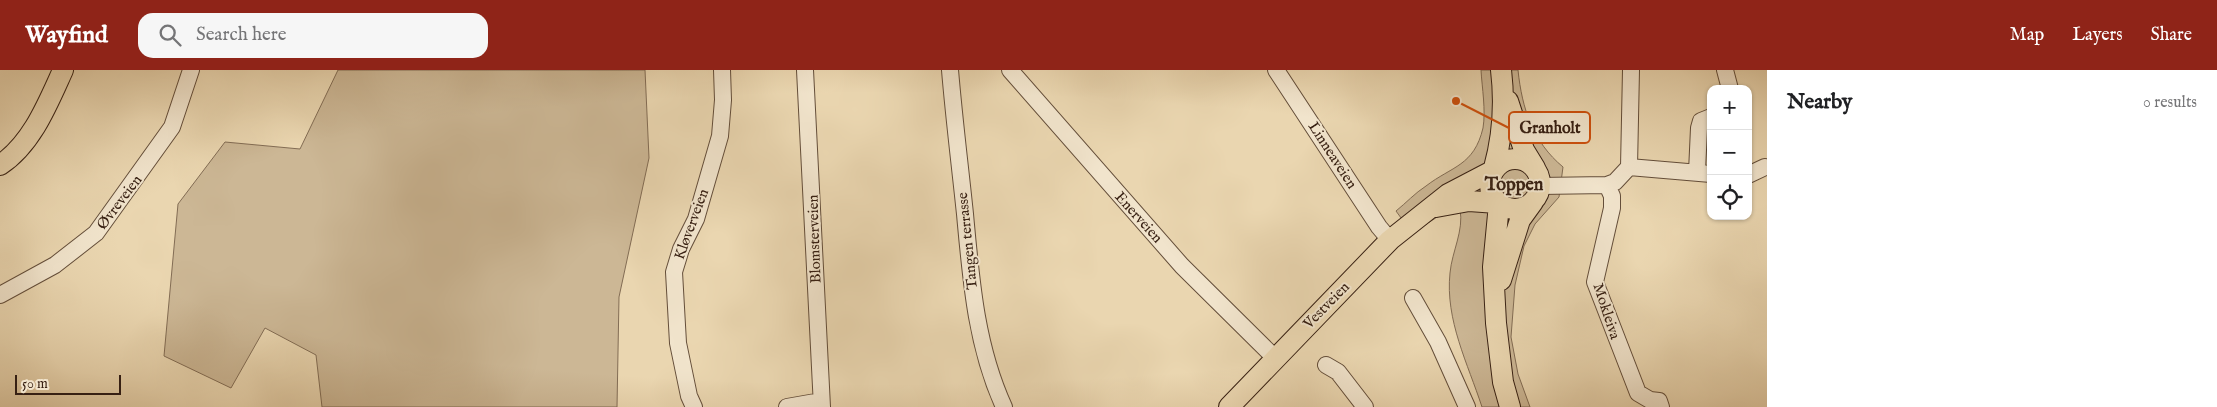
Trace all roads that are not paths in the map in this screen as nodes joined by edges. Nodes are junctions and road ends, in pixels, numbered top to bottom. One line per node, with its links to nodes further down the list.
1 (63, 70): 13 (main road)
2 (191, 70): 24 (street, Øvreveien)
3 (722, 70): 31 (street, Kløverveien)
4 (805, 70): 29 (street, Blomsterveien)
5 (950, 70): 33 (street, Tangen terrasse)
6 (1010, 70): 27 (street, Enerveien)
7 (1276, 70): 23 (street, Linneaveien)
8 (1631, 70): 14 (street)
9 (1726, 70): 11 (street)
10 (1502, 78): 16 (main road); 20 (main road)
11 (1729, 85)
12 (1707, 118): 17 (street)
13 (0, 165)
14 (1629, 167): 17 (street); 19 (street)
15 (1765, 167): 18 (street)
16 (1493, 169): 20 (main road); 21 (main road); 22 (main road, Vestveien)
17 (1704, 173)
18 (1752, 173)
19 (1607, 184): 20 (street); 30 (street, Mokleiva)
20 (1536, 186): 21 (main road); 25 (main road)
21 (1498, 204): 22 (main road, Vestveien); 25 (main road)
22 (1429, 209): 23 (main road, Vestveien)
23 (1390, 240): 27 (main road, Vestveien)
24 (3, 293)
25 (1496, 296): 37 (main road)
26 (1413, 298): 36 (street)
27 (1276, 358): 34 (main road, Vestveien)
28 (1326, 365): 35 (street)
29 (822, 404): 32 (street)
30 (1655, 404)
31 (694, 407)
32 (787, 407)
33 (1004, 407)
34 (1229, 407)
35 (1365, 407)
36 (1467, 407)
37 (1510, 407)

